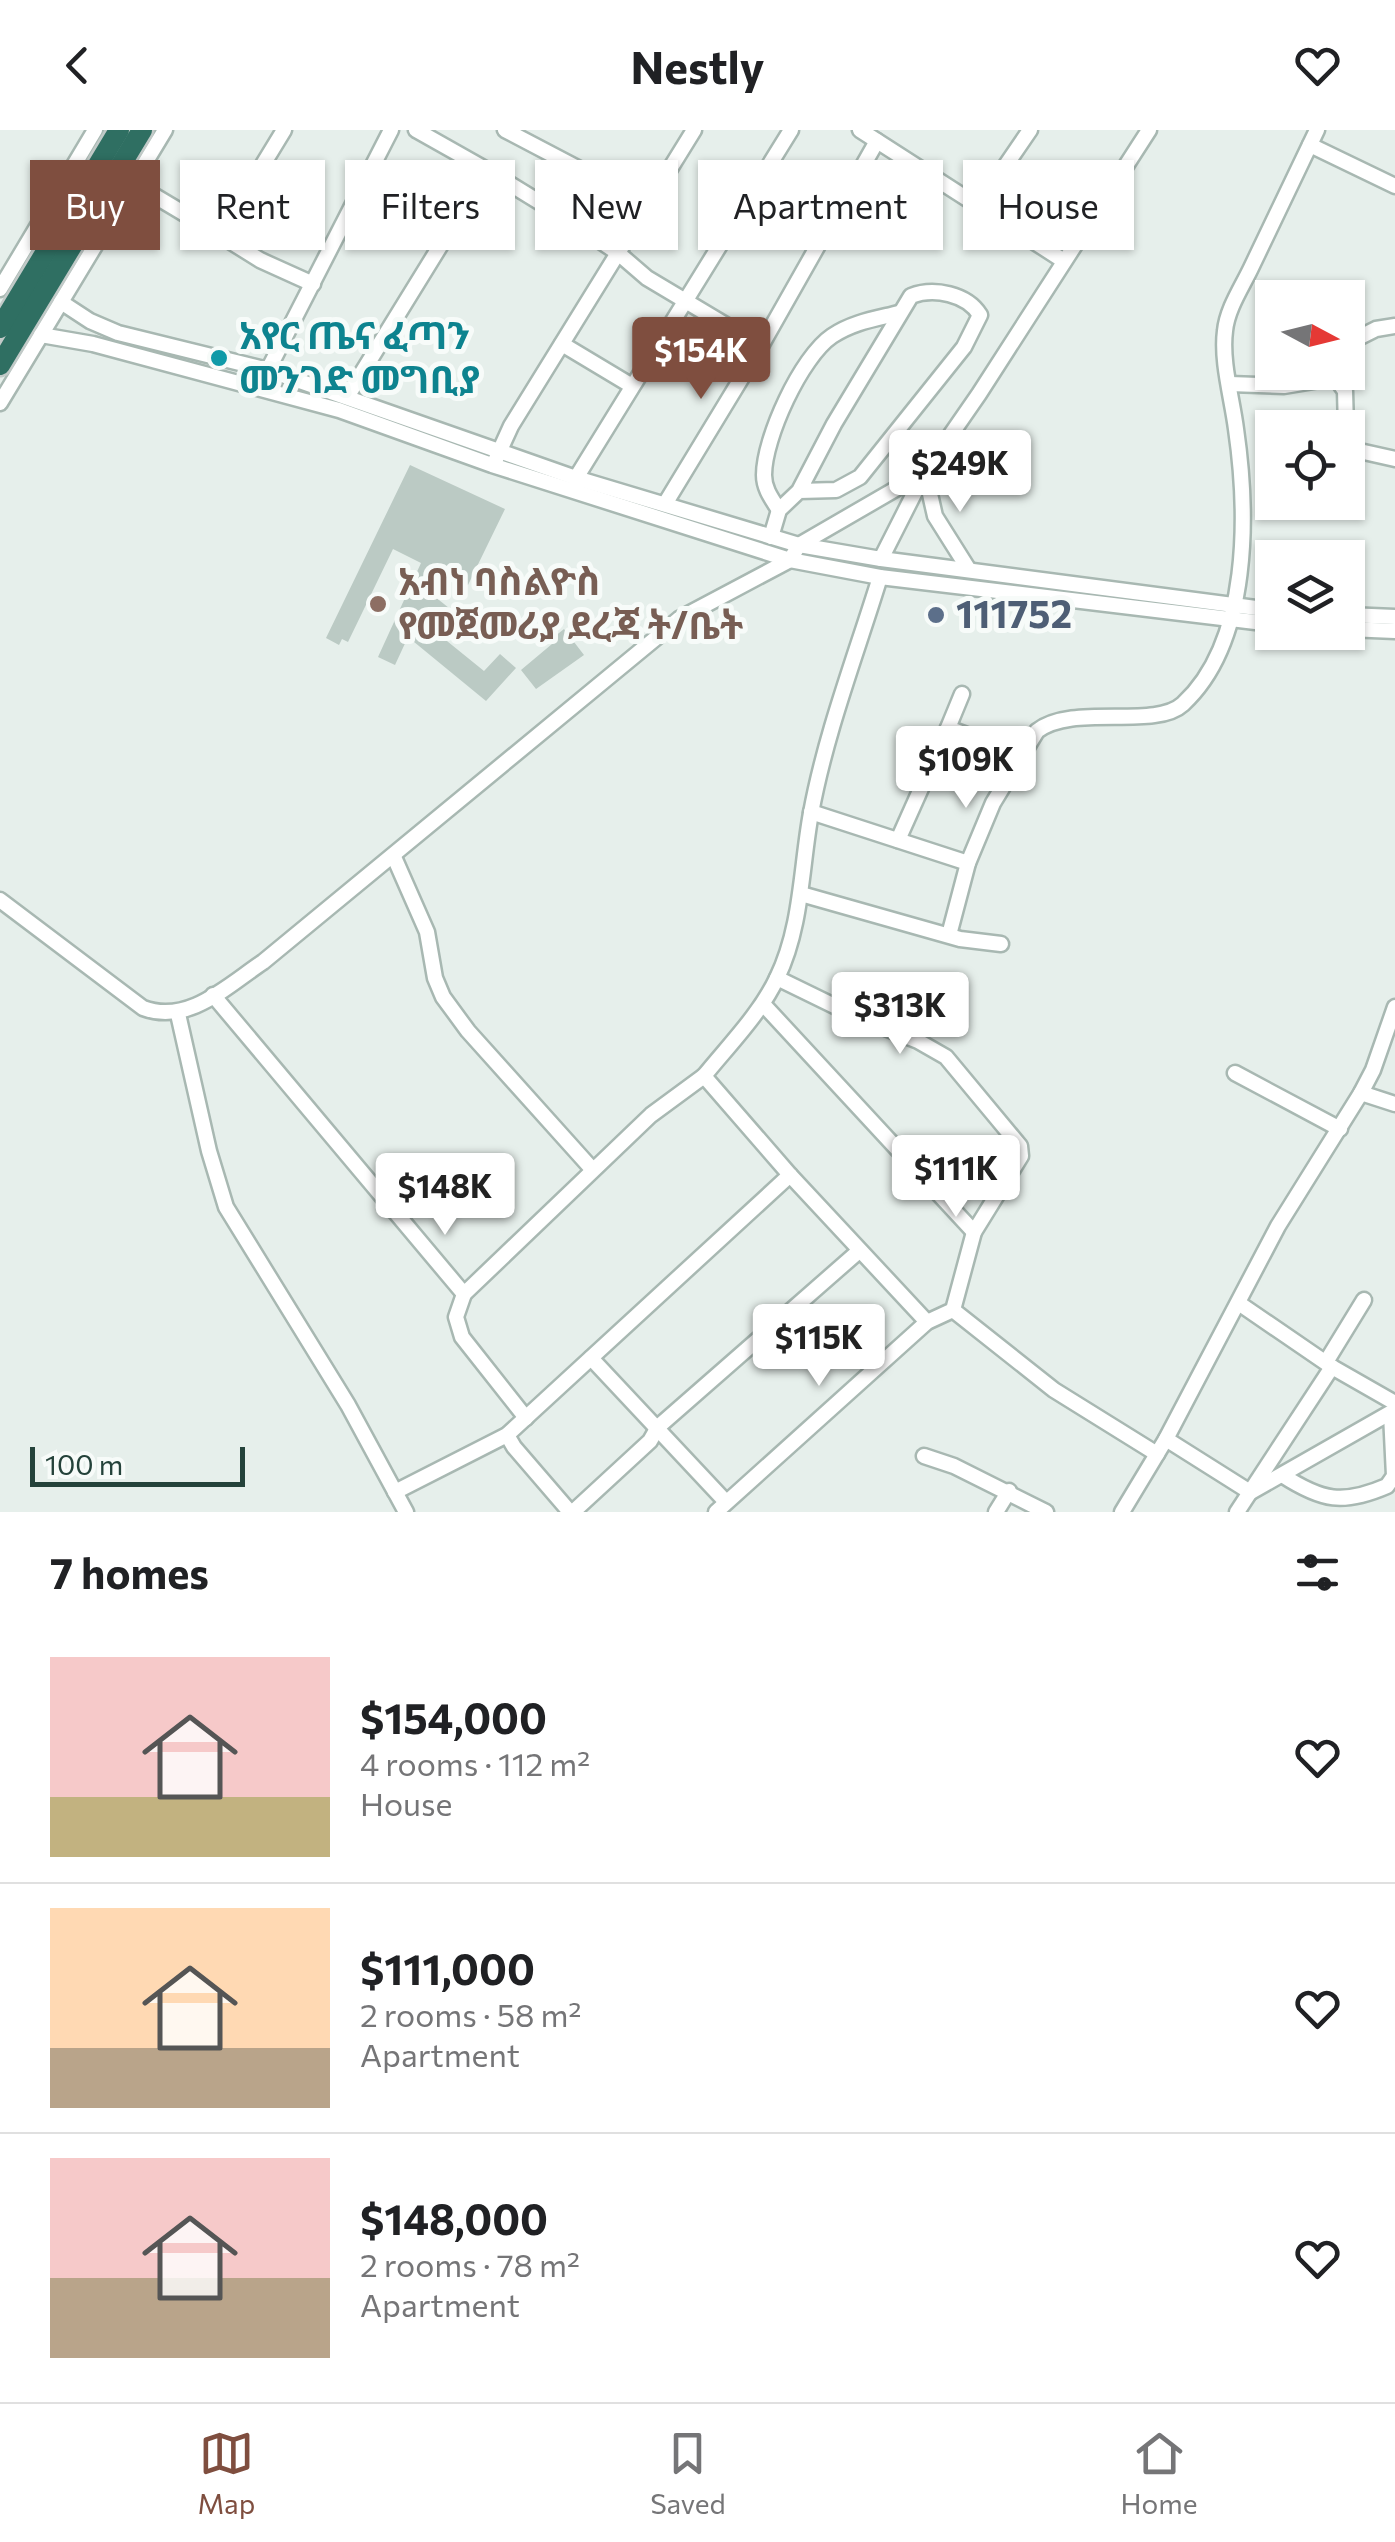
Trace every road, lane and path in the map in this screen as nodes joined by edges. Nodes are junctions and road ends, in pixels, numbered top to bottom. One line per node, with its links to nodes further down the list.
1 (95, 130): 33 (street)
2 (119, 130): 40 (highway)
3 (142, 130): 45 (highway)
4 (165, 130): 17 (street)
5 (284, 130): 18 (street)
6 (392, 130): 34 (street)
7 (416, 130): 19 (street)
8 (505, 130): 20 (street)
9 (694, 130): 21 (street)
10 (790, 130): 36 (street)
11 (860, 130): 15 (street)
12 (1029, 130): 22 (street)
13 (1149, 130): 32 (street)
14 (1317, 130): 16 (street)
15 (877, 140): 25 (street); 44 (street)
16 (1310, 145): 23 (street); 47 (street)
17 (147, 160)
18 (266, 160)
19 (469, 160)
20 (562, 160)
21 (676, 160)
22 (1009, 160)
23 (1395, 186)
24 (515, 188): 31 (street)
25 (963, 196)
26 (92, 250): 37 (street)
27 (244, 250): 34 (street)
28 (438, 250): 50 (street)
29 (620, 250): 31 (street)
30 (1047, 250): 32 (street)
31 (618, 253): 36 (street); 43 (street)
32 (1064, 261): 56 (street)
33 (6, 269): 35 (street)
34 (313, 284): 46 (street)
35 (0, 290)
36 (684, 300): 44 (street); 49 (street)
37 (61, 302): 42 (street); 46 (street)
38 (899, 313): 58 (street); 58 (street); 60 (street)
39 (1395, 326): 41 (street)
40 (0, 328)
41 (1365, 334)
42 (40, 335): 51 (street); 55 (street)
43 (562, 344): 49 (street); 52 (street)
44 (761, 346): 59 (street)
45 (0, 365)
46 (268, 370): 50 (street)
47 (1230, 384): 48 (street); 68 (street)
48 (1255, 385)
49 (632, 386): 57 (street)
50 (347, 398): 52 (street)
51 (0, 403)
52 (500, 450): 55 (street); 57 (street)
53 (1365, 452): 54 (street)
54 (1395, 459)
55 (492, 466): 64 (street)
56 (925, 472): 62 (street); 63 (street); 65 (street)
57 (576, 478): 59 (street)
58 (799, 491): 60 (street)
59 (666, 504): 61 (street)
60 (779, 510): 61 (street)
61 (771, 537): 62 (street)
62 (798, 545): 63 (street); 64 (street)
63 (880, 559): 65 (street)
64 (790, 560): 66 (street); 79 (street)
65 (969, 570): 68 (street)
66 (880, 577): 68 (street); 77 (street)
67 (1255, 611): 68 (street)
68 (1232, 612): 71 (street); 76 (street)
69 (1365, 616): 70 (street)
70 (1395, 617)
71 (1255, 619)
72 (1365, 631): 73 (street)
73 (1395, 632)
74 (962, 694): 75 (street)
75 (948, 728): 76 (street); 78 (street)
76 (1022, 756): 80 (street)
77 (811, 812): 78 (street); 81 (street)
78 (898, 840): 80 (street)
79 (394, 857): 86 (street); 95 (street)
80 (968, 864): 83 (street)
81 (801, 894): 83 (street); 85 (street)
82 (0, 900): 89 (street)
83 (949, 935): 84 (street)
84 (1001, 944)
85 (778, 978): 87 (street); 97 (street)
86 (213, 995): 89 (street); 99 (street)
87 (762, 1004): 91 (street); 97 (street)
88 (1395, 1007): 92 (street)
89 (178, 1014): 114 (street)
90 (1235, 1072): 94 (street)
91 (704, 1076): 95 (street); 96 (street)
92 (1361, 1093): 93 (street); 94 (street)
93 (1395, 1104)
94 (1340, 1129): 101 (street)
95 (592, 1170): 99 (street)
96 (790, 1175): 98 (street); 104 (street)
97 (974, 1232): 102 (street)
98 (859, 1251): 103 (street); 108 (street)
99 (464, 1294): 107 (street)
100 (1364, 1300): 105 (street)
101 (1240, 1304): 105 (street); 110 (street)
102 (953, 1310): 103 (street); 111 (street)
103 (927, 1322): 117 (street)
104 (591, 1358): 107 (street); 108 (street)
105 (1329, 1364): 106 (street); 116 (street)
106 (1394, 1409): 113 (street); 113 (street)
107 (526, 1418): 109 (street)
108 (658, 1428): 117 (street); 119 (street)
109 (507, 1435): 114 (street); 119 (street)
110 (1166, 1439): 111 (street); 116 (street)
111 (1157, 1454): 122 (street)
112 (924, 1456): 115 (street)
113 (1282, 1476): 116 (street)
114 (394, 1492): 118 (street)
115 (1009, 1492): 120 (street); 121 (street)
116 (1250, 1492): 123 (street)
117 (721, 1507)
118 (406, 1512)
119 (572, 1512)
120 (996, 1512)
121 (1046, 1512)
122 (1122, 1512)
123 (1237, 1512)

